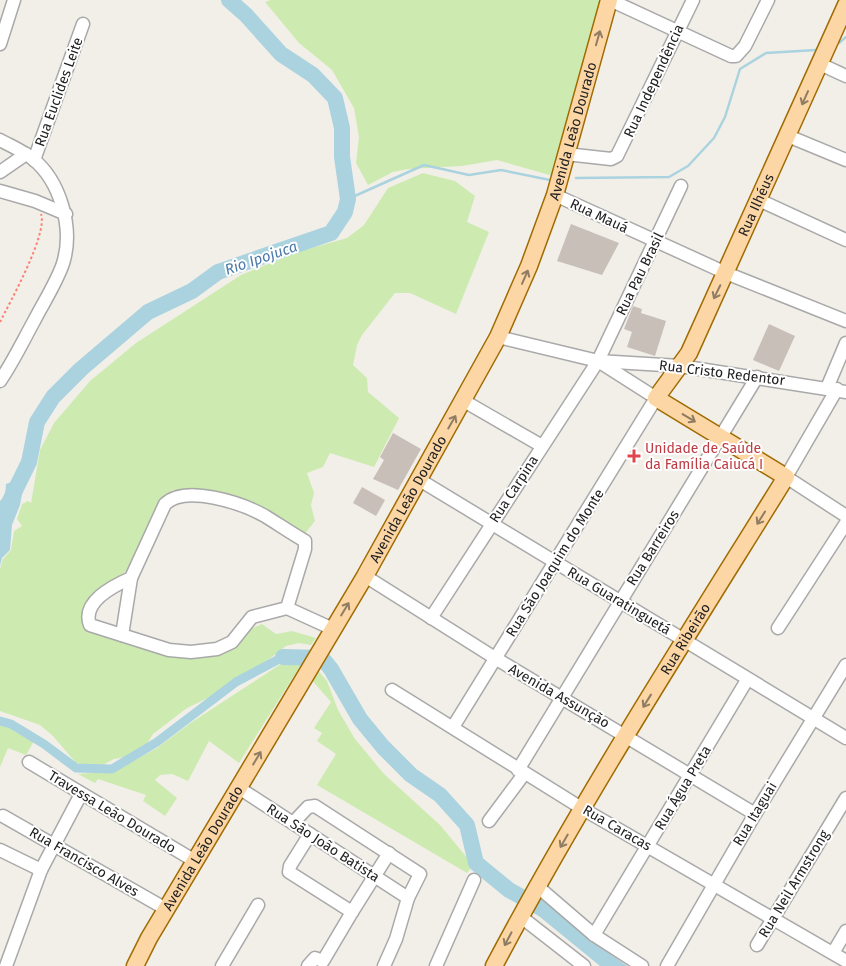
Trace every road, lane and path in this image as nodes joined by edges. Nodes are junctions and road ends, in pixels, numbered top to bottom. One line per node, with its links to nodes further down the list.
1 (14, 0): 8 (street)
2 (609, 0): 7 (street); 13 (main road, Avenida Leão Dourado, one-way to 2)
3 (693, 0): 7 (street, Rua Independência)
4 (768, 0): 7 (street)
5 (846, 5): 9 (main road, Rua Ilhéus)
6 (83, 24): 14 (street, Rua Euclides Leite)
7 (678, 30): 13 (street, Rua Independência)
8 (0, 44)
9 (820, 64): 10 (street); 11 (main road, Rua Ilhéus, one-way to 11)
10 (846, 76)
11 (788, 136): 15 (street); 20 (main road, Rua Ilhéus)
12 (0, 140): 14 (street)
13 (566, 154): 19 (main road, Avenida Leão Dourado)
14 (30, 157): 16 (street); 22 (street)
15 (846, 160)
16 (0, 172)
17 (682, 186): 24 (street, Rua Pau Brasil)
18 (0, 191): 21 (street)
19 (555, 195): 24 (street, Rua Mauá); 28 (main road, Avenida Leão Dourado, one-way to 19)
20 (759, 200): 23 (street); 25 (main road, Rua Ilhéus)
21 (35, 201): 22 (street); 27 (path)
22 (66, 214): 33 (street)
23 (846, 240)
24 (655, 242): 25 (street, Rua Mauá); 30 (street, Rua Pau Brasil)
25 (726, 273): 26 (street, Rua Mauá); 31 (main road, Rua Ilhéus, one-way to 31)
26 (846, 321)
27 (0, 322)
28 (498, 337): 30 (street); 36 (main road, Avenida Leão Dourado)
29 (846, 343): 34 (street, Rua Ribeirão)
30 (598, 361): 31 (street, Rua Cristo Redentor); 35 (street); 38 (street, Rua Carpina)
31 (680, 366): 32 (street, Rua Cristo Redentor); 35 (main road, Rua Ilhéus)
32 (757, 377): 34 (street, Rua Cristo Redentor); 37 (street, Rua Barreiros)
33 (0, 381)
34 (837, 390): 39 (street, Rua Ribeirão)
35 (656, 398): 37 (main road, one-way to 37); 44 (street, Rua São Joaquim do Monte)
36 (464, 400): 38 (street); 40 (main road, Avenida Leão Dourado, one-way to 36)
37 (721, 438): 39 (main road); 47 (street, Rua Barreiros)
38 (542, 446): 43 (street, Rua Carpina)
39 (786, 477): 41 (street); 53 (main road, Rua Ribeirão, one-way to 53)
40 (418, 479): 43 (street, Rua Guaratinguetá); 45 (main road, Avenida Leão Dourado)
41 (846, 516)
42 (846, 523): 50 (street)
43 (491, 524): 44 (street, Rua Guaratinguetá); 49 (street, Rua Carpina)
44 (556, 562): 47 (street, Rua Guaratinguetá); 54 (street, Rua São Joaquim do Monte)
45 (365, 576): 49 (street, Avenida Assunção); 51 (main road, Avenida Leão Dourado, one-way to 45)
46 (131, 578): 48 (street); 52 (street); 52 (street)
47 (619, 602): 53 (street, Rua Guaratinguetá); 58 (street, Rua Barreiros)
48 (287, 608): 51 (street); 52 (street)
49 (431, 618): 54 (street, Avenida Assunção)
50 (778, 628)
51 (333, 629): 66 (main road, Avenida Leão Dourado, one-way to 51)
52 (122, 635)
53 (685, 641): 56 (street, Rua Guaratinguetá); 61 (main road, Rua Ribeirão, one-way to 61)
54 (495, 658): 58 (street, Avenida Assunção); 60 (street, Rua São Joaquim do Monte)
55 (846, 665): 59 (street, Rua Itaguai)
56 (748, 680): 59 (street, Rua Guaratinguetá); 65 (street, Rua Água Preta)
57 (392, 690): 60 (street, Rua Caracas)
58 (561, 697): 61 (street, Avenida Assunção); 64 (street, Rua Barreiros)
59 (814, 718): 62 (street, Rua Guaratinguetá); 70 (street, Rua Itaguai)
60 (453, 728): 64 (street, Rua Caracas)
61 (626, 735): 65 (street, Avenida Assunção); 69 (main road, Rua Ribeirão)
62 (846, 738)
63 (29, 762): 67 (street, Travessa Leão Dourado)
64 (521, 772): 69 (street, Rua Caracas); 72 (street, Rua Barreiros)
65 (691, 775): 70 (street, Avenida Assunção); 76 (street, Rua Água Preta)
66 (239, 788): 73 (street, Rua São João Batista); 79 (main road, Avenida Leão Dourado)
67 (81, 794): 75 (street); 79 (street, Travessa Leão Dourado)
68 (846, 798): 90 (street, Rua Neil Armstrong)
69 (583, 809): 76 (street, Rua Caracas); 84 (main road, Rua Ribeirão, one-way to 84)
70 (754, 814): 83 (street, Rua Itaguai)
71 (2, 816): 75 (street, Rua Francisco Alves)
72 (489, 821)
73 (293, 823): 74 (street, Rua São João Batista); 78 (street)
74 (310, 834): 81 (street, Rua São João Batista); 88 (street)
75 (53, 845): 80 (street); 87 (street, Rua Francisco Alves)
76 (648, 846): 83 (street, Rua Caracas); 92 (street, Rua Água Preta)
77 (0, 850): 80 (street)
78 (389, 853): 81 (street); 85 (street)
79 (195, 861): 87 (main road, Avenida Leão Dourado)
80 (41, 870): 98 (street)
81 (374, 876): 85 (street, Rua São João Batista); 88 (street)
82 (474, 880): 103 (street)
83 (714, 883): 90 (street, Rua Caracas); 97 (street, Rua Itaguai)
84 (536, 888): 89 (main road, Rua Ribeirão); 92 (street)
85 (408, 898): 102 (street)
86 (258, 905): 100 (street)
87 (166, 909): 99 (main road, Avenida Leão Dourado)
88 (352, 912): 96 (street)
89 (521, 914): 104 (main road, Rua Ribeirão, one-way to 104); 105 (street)
90 (774, 917): 93 (street, Rua Neil Armstrong); 94 (street, Rua Caracas)
91 (846, 932): 94 (street)
92 (594, 935): 106 (street)
93 (757, 945)
94 (833, 953): 95 (street, Rua Caracas)
95 (846, 961)
96 (325, 964): 101 (street)
97 (667, 965)
98 (6, 966)
99 (135, 966)
100 (222, 966)
101 (308, 966)
102 (384, 966)
103 (436, 966)
104 (494, 966)
105 (584, 966)
106 (642, 966)

